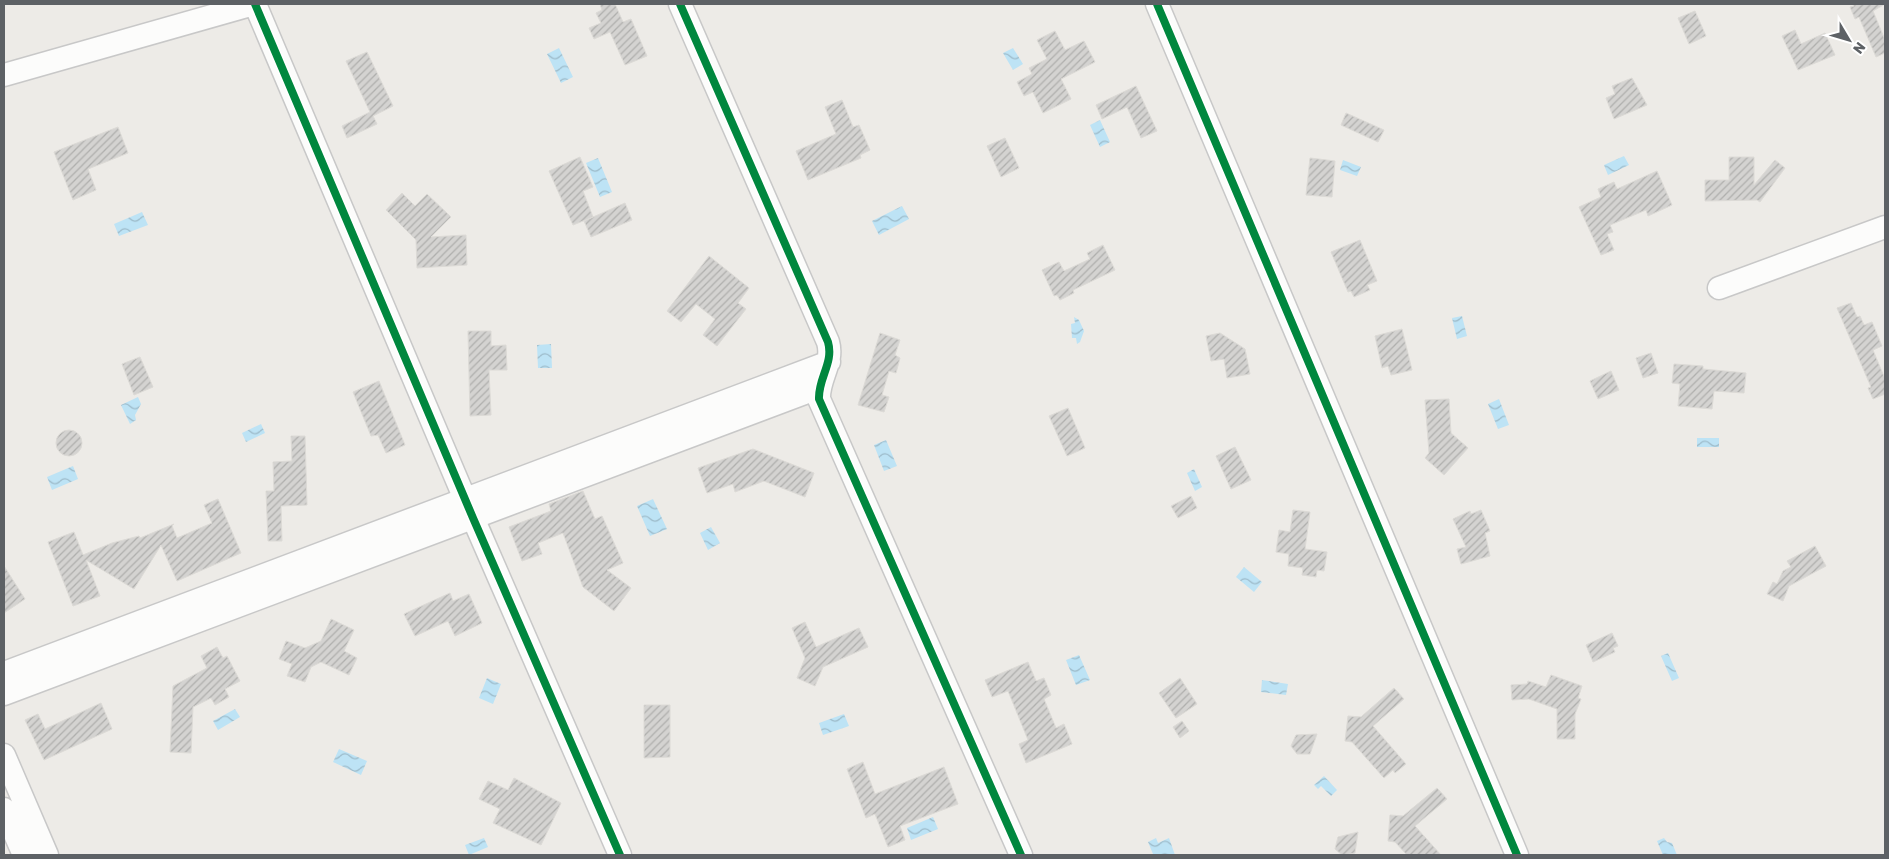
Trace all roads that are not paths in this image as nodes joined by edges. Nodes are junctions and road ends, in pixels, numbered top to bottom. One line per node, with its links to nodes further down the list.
1 (254, 4): 4 (street); 9 (street)
2 (680, 4): 7 (street)
3 (1157, 4): 18 (street)
4 (4, 75)
5 (1885, 227): 6 (street)
6 (1719, 288)
7 (829, 362): 8 (street); 9 (street)
8 (818, 388): 9 (street); 17 (street)
9 (469, 509): 10 (street); 11 (street); 16 (street)
10 (4, 673)
11 (4, 694)
12 (4, 755): 15 (street)
13 (4, 809): 14 (street)
14 (24, 855)
15 (47, 855)
16 (620, 855)
17 (1021, 855)
18 (1517, 855)

